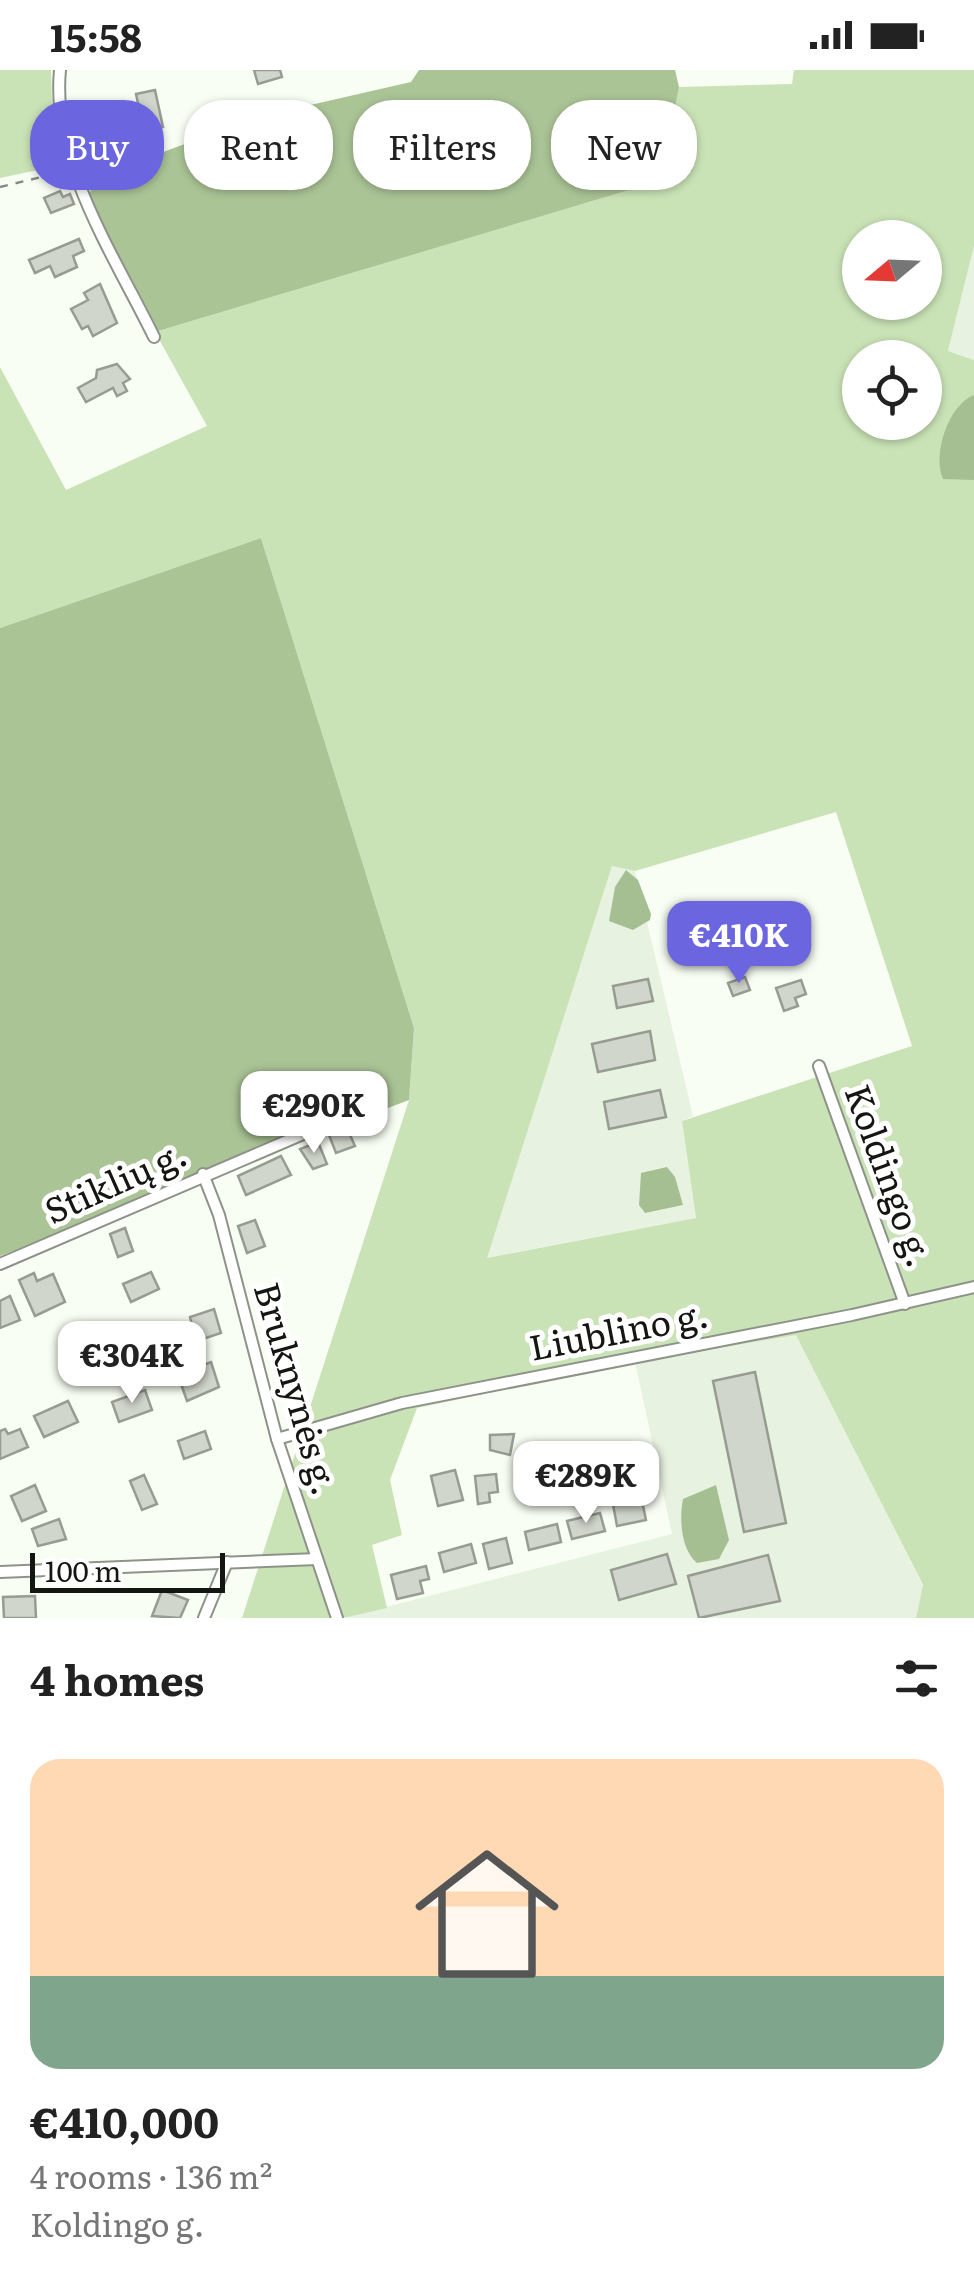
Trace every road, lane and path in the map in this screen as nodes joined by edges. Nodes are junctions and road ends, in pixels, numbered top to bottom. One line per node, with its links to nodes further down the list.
1 (60, 70): 2 (street)
2 (58, 100)
3 (30, 180): 4 (path)
4 (0, 187)
5 (85, 190): 6 (street)
6 (154, 338)
7 (819, 1066): 12 (street, Koldingo g.)
8 (366, 1107): 9 (street, Stiklių g.)
9 (204, 1174): 10 (street, Stiklių g.); 13 (street, Bruknynės g.)
10 (0, 1264)
11 (974, 1286): 12 (street, Liublino g.)
12 (905, 1304): 13 (street, Liublino g.)
13 (277, 1440): 14 (street, Bruknynės g.)
14 (317, 1559): 15 (street); 18 (street, Bruknynės g.)
15 (227, 1562): 16 (street); 17 (street)
16 (0, 1572)
17 (204, 1618)
18 (337, 1618)

